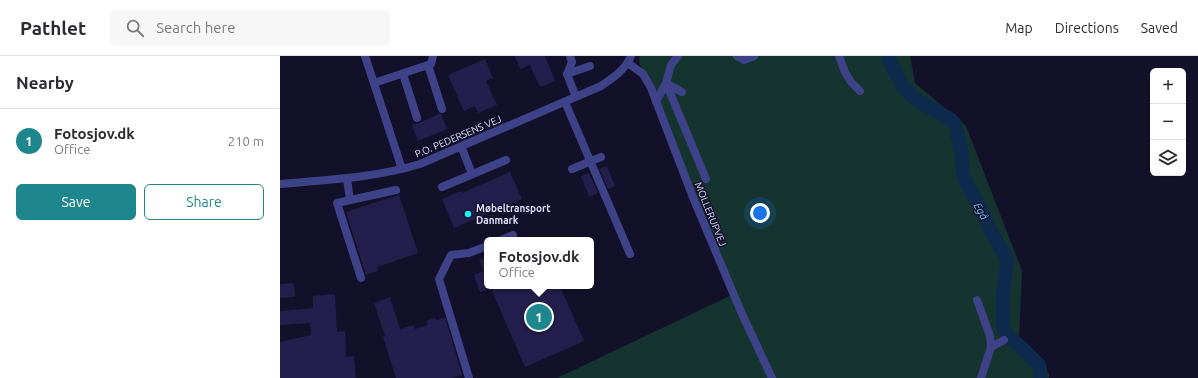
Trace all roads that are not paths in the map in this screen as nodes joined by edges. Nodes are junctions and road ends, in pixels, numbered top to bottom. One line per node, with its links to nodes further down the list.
1 (365, 56): 13 (street)
2 (433, 56): 9 (street)
3 (570, 56): 12 (street)
4 (677, 56): 14 (street)
5 (737, 56): 6 (street)
6 (754, 56)
7 (839, 56): 15 (street)
8 (630, 60): 17 (street, P.O. PEDERSENS VEJ); 19 (street, MOLLERUPVEJ)
9 (428, 66): 11 (street); 20 (street)
10 (590, 66): 12 (street)
11 (403, 74): 13 (street); 21 (street)
12 (567, 74): 17 (street)
13 (374, 83): 26 (street)
14 (666, 83): 16 (street); 19 (street); 30 (street)
15 (860, 91)
16 (682, 92)
17 (576, 97): 18 (street, P.O. PEDERSENS VEJ)
18 (565, 102): 22 (street, P.O. PEDERSENS VEJ); 25 (street)
19 (656, 102): 44 (street, MOLLERUPVEJ)
20 (442, 109)
21 (417, 118)
22 (461, 146): 26 (street, P.O. PEDERSENS VEJ); 28 (street)
23 (600, 157): 25 (street)
24 (506, 160): 28 (street)
25 (590, 161): 27 (street); 38 (street)
26 (402, 169): 29 (street, P.O. PEDERSENS VEJ)
27 (572, 169)
28 (472, 174): 32 (street)
29 (347, 179): 31 (street, P.O. PEDERSENS VEJ); 34 (street)
30 (706, 179)
31 (280, 184)
32 (442, 187)
33 (396, 190): 34 (street)
34 (350, 200): 39 (street)
35 (513, 235): 36 (street)
36 (508, 237)
37 (484, 247): 43 (street)
38 (630, 254)
39 (361, 278)
40 (977, 300): 42 (street)
41 (1004, 340): 42 (street)
42 (991, 346): 45 (street)
43 (469, 378)
44 (772, 378)
45 (981, 378)

